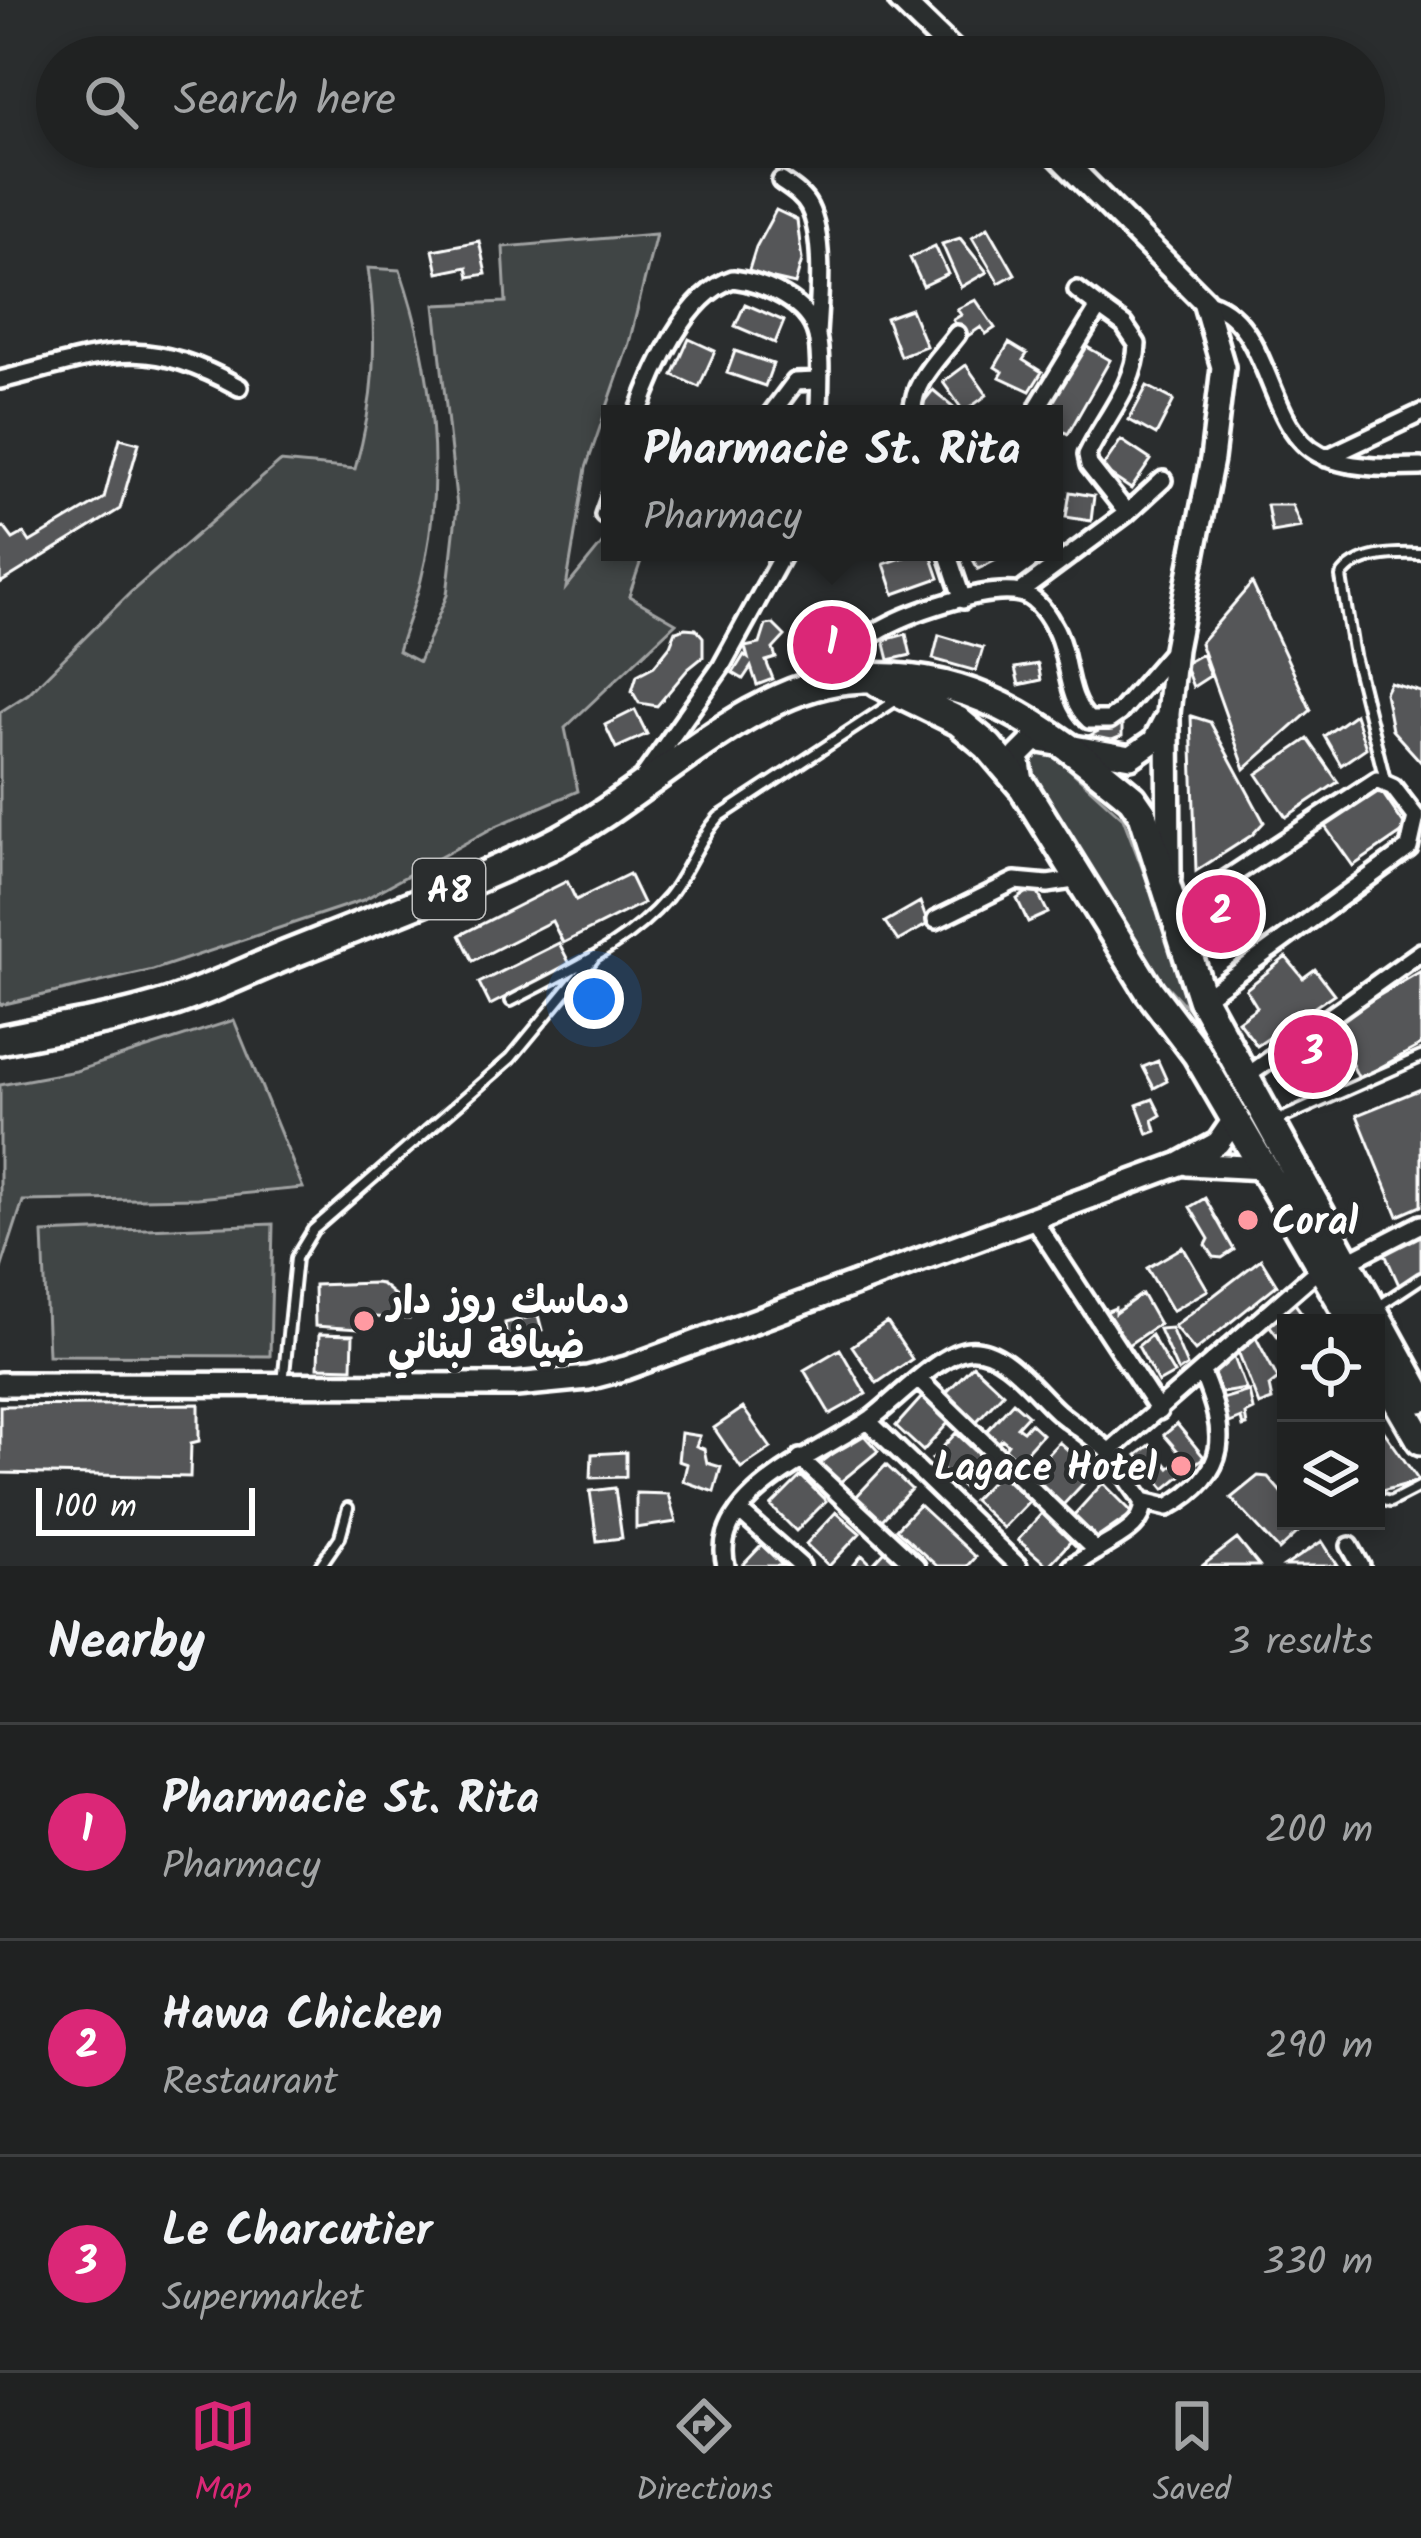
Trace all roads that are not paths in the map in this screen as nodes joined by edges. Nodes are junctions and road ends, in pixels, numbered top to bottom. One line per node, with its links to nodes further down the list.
1 (900, 0): 2 (main road)
2 (937, 36)
3 (1071, 168): 6 (main road)
4 (781, 181): 8 (street)
5 (1077, 290): 7 (street)
6 (1204, 301): 19 (street); 30 (main road)
7 (1099, 307): 17 (street); 22 (street)
8 (817, 334): 11 (street); 13 (street)
9 (957, 334): 16 (street)
10 (0, 380): 12 (street)
11 (818, 381): 14 (street); 15 (street)
12 (239, 387)
13 (642, 405)
14 (778, 405)
15 (819, 405)
16 (914, 405)
17 (1039, 405)
18 (1421, 413): 19 (street)
19 (1326, 458): 20 (street)
20 (1421, 467)
21 (1163, 480): 22 (street)
22 (1127, 513): 24 (street)
23 (1421, 554): 36 (lane)
24 (1063, 560)
25 (779, 561): 38 (street)
26 (950, 561): 29 (street)
27 (1062, 561): 28 (street)
28 (1019, 593): 29 (street); 30 (street)
29 (963, 600): 32 (street)
30 (1175, 649): 34 (main road)
31 (868, 678): 32 (highway, A8); 33 (highway, A8); 35 (highway, A8)
32 (817, 684): 38 (highway, A8)
33 (907, 695): 37 (highway, A8); 43 (lane)
34 (1168, 714): 35 (main road); 40 (main road)
35 (1072, 748): 37 (main road); 40 (highway, A8)
36 (1386, 781): 40 (street); 44 (street)
37 (1023, 788): 39 (highway, A8)
38 (628, 796): 46 (highway, A8)
39 (1080, 879): 41 (street); 49 (highway, A8)
40 (1172, 905): 44 (highway, A8)
41 (936, 920)
42 (1421, 952): 48 (street)
43 (593, 959): 45 (lane); 63 (lane)
44 (1202, 999): 48 (highway, A8)
45 (511, 1001)
46 (0, 1040)
47 (1421, 1057): 50 (lane)
48 (1247, 1076): 50 (highway, A8)
49 (1236, 1117): 51 (main road); 52 (highway, A8)
50 (1272, 1124): 55 (highway, A8)
51 (1180, 1164): 52 (main road); 53 (main road)
52 (1264, 1168): 55 (highway, A8)
53 (1034, 1220): 63 (main road); 65 (street)
54 (1421, 1224): 55 (street)
55 (1334, 1264): 57 (highway, A8); 60 (street)
56 (1421, 1278): 58 (lane)
57 (1363, 1314)
58 (1367, 1314)
59 (1385, 1353): 64 (highway, A8)
60 (1202, 1373): 65 (street); 71 (street)
61 (919, 1380): 66 (street); 68 (street); 76 (street)
62 (0, 1384): 63 (main road)
63 (283, 1384)
64 (1403, 1385): 67 (highway, A8)
65 (1159, 1411): 68 (street)
66 (868, 1421): 69 (street); 81 (street)
67 (1421, 1440)
68 (1109, 1452): 71 (street)
69 (800, 1459): 74 (street); 80 (street)
70 (1421, 1486): 72 (lane)
71 (1143, 1501): 76 (street)
72 (1385, 1501)
73 (348, 1508): 77 (lane)
74 (740, 1512): 78 (street); 79 (street)
75 (1350, 1546): 83 (street)
76 (1096, 1551): 82 (street)
77 (320, 1566)
78 (726, 1566)
79 (800, 1566)
80 (916, 1566)
81 (1018, 1566)
82 (1072, 1566)
83 (1360, 1566)

